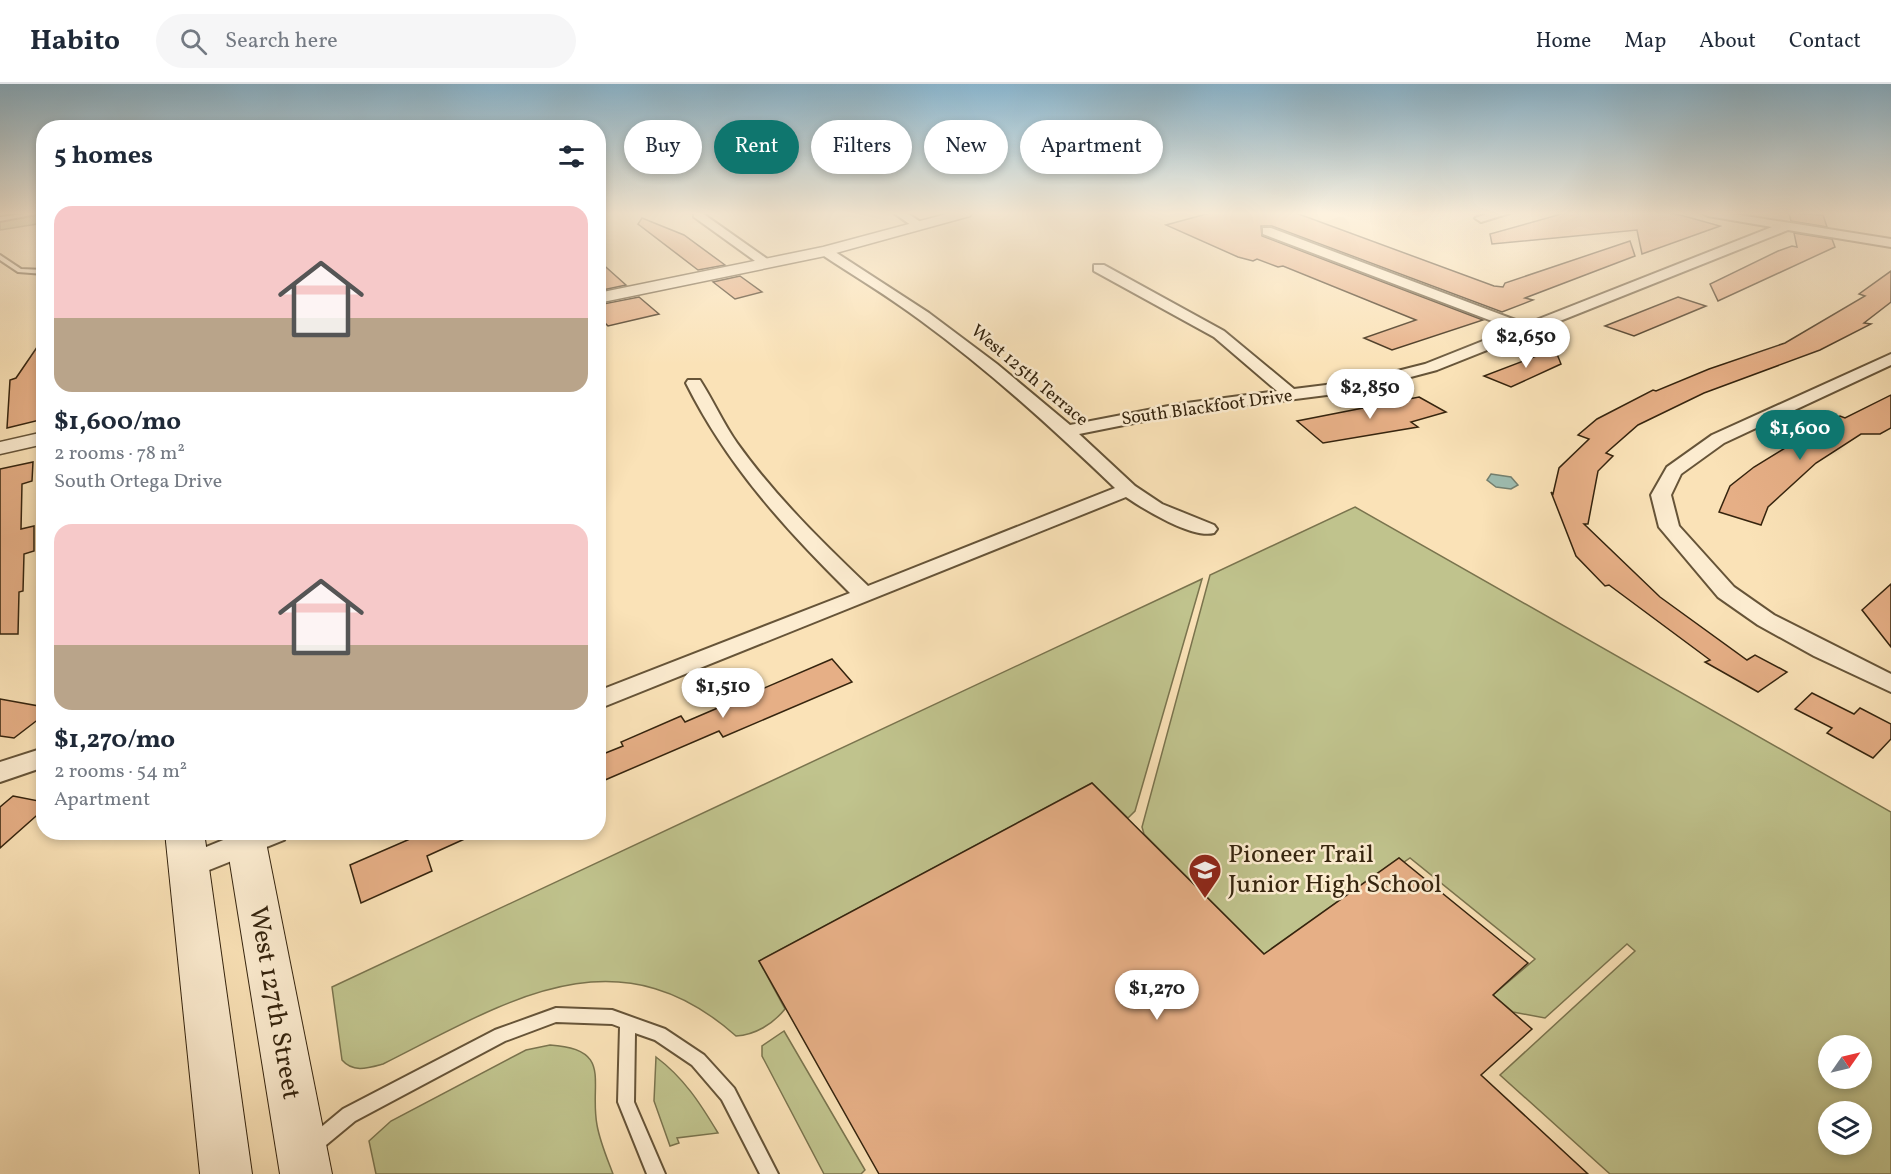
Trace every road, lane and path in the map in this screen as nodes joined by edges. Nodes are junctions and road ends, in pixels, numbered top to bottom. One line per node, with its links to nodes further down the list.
1 (10, 264): 7 (lane)
2 (763, 264): 8 (street)
3 (846, 264): 13 (street, West 125th Terrace)
4 (1354, 264): 9 (street)
5 (1690, 264): 9 (street, South Blackfoot Drive)
6 (1099, 268): 12 (street)
7 (36, 272)
8 (606, 296)
9 (1525, 329): 12 (street, South Blackfoot Drive)
10 (1891, 359): 19 (street)
11 (694, 382): 18 (street)
12 (1291, 395): 13 (street, South Blackfoot Drive)
13 (1066, 431): 16 (street, West 125th Terrace)
14 (36, 440): 15 (street)
15 (0, 448)
16 (1128, 490): 17 (street, West 125th Terrace); 18 (street)
17 (1207, 529)
18 (865, 595): 20 (street)
19 (1891, 684)
20 (606, 698)
21 (36, 760): 22 (street)
22 (0, 772)
23 (234, 840): 25 (street)
24 (256, 840): 27 (main road, West 127th Street)
25 (186, 849): 28 (main road)
26 (628, 1023): 27 (lane); 29 (lane); 30 (lane)
27 (299, 1168)
28 (226, 1174)
29 (656, 1174)
30 (769, 1174)

